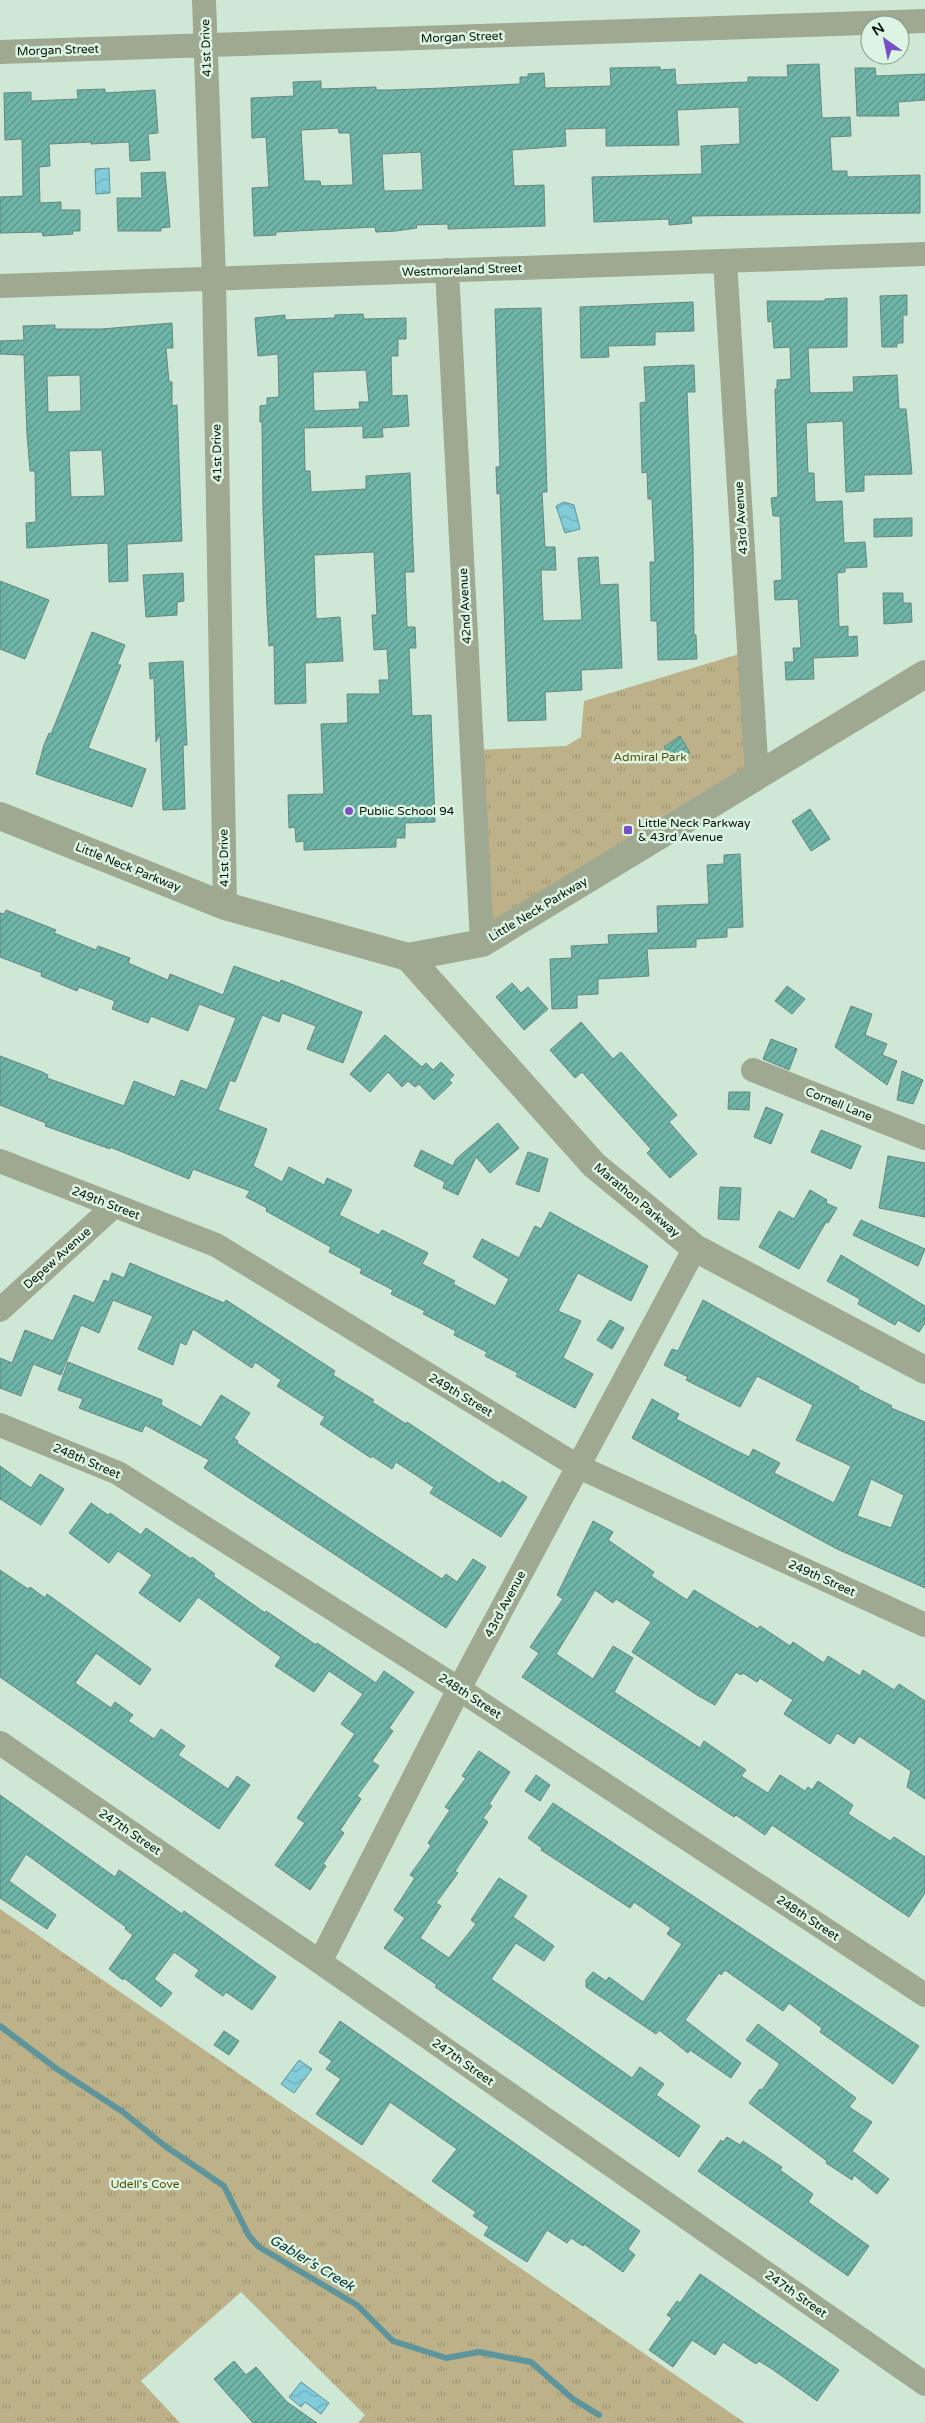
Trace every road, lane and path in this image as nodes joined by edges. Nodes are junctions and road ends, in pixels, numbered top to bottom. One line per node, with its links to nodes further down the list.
1 (204, 0): 3 (street, 41st Drive)
2 (925, 21): 3 (street, Morgan Street)
3 (206, 45): 4 (street, Morgan Street); 8 (street, 41st Drive)
4 (0, 52)
5 (925, 254): 6 (street, Westmoreland Street)
6 (725, 261): 7 (street, Westmoreland Street); 11 (street, 43rd Avenue)
7 (447, 270): 8 (street, Westmoreland Street); 14 (street, 42nd Avenue)
8 (214, 278): 9 (street, Westmoreland Street); 13 (street, 41st Drive)
9 (0, 286)
10 (925, 674): 11 (street, Little Neck Parkway)
11 (757, 776): 14 (street, Little Neck Parkway)
12 (0, 816): 13 (street, Little Neck Parkway)
13 (225, 906): 15 (street, Little Neck Parkway)
14 (482, 943): 15 (street, Little Neck Parkway)
15 (408, 957): 20 (street, Marathon Parkway)
16 (753, 1070): 17 (street, Cornell Lane)
17 (925, 1138)
18 (0, 1161): 19 (street, 249th Street)
19 (114, 1206): 21 (street, Depew Avenue); 24 (street, 249th Street)
20 (695, 1248): 22 (street, Marathon Parkway); 24 (street, 43rd Avenue)
21 (0, 1310)
22 (925, 1370)
23 (0, 1425): 26 (street, 248th Street)
24 (579, 1467): 25 (street, 249th Street); 26 (street, 43rd Avenue)
25 (925, 1625)
26 (459, 1689): 28 (street, 43rd Avenue); 29 (street, 248th Street)
27 (0, 1743): 28 (street, 247th Street)
28 (320, 1962): 30 (street, 247th Street)
29 (925, 1995)
30 (925, 2384)

